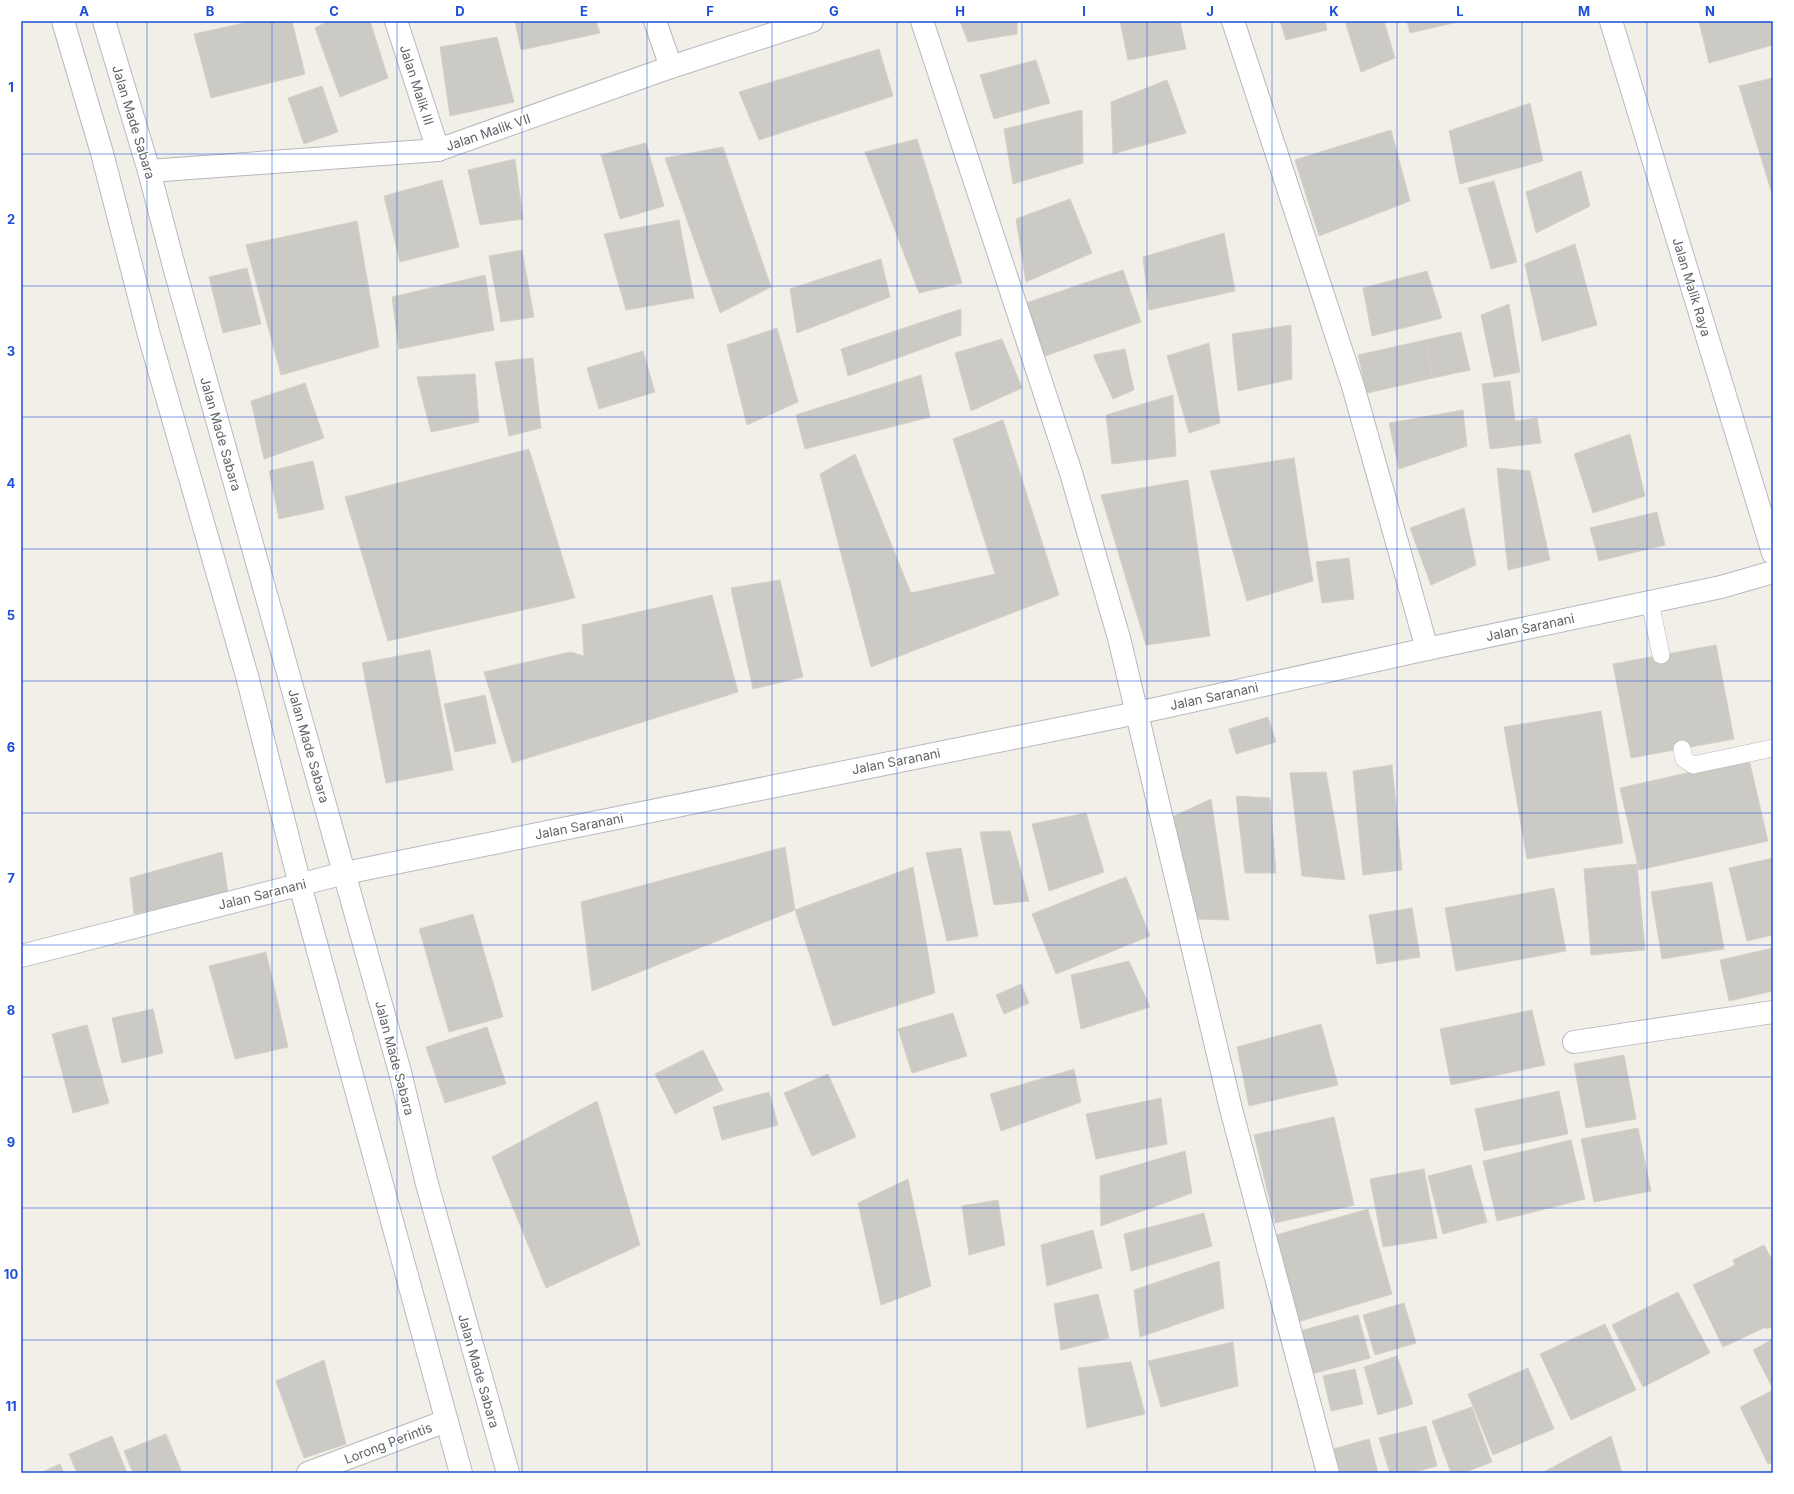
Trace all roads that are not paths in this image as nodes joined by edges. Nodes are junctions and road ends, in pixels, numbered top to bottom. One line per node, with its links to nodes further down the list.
1 (63, 21): 21 (street)
2 (104, 21): 11 (street, Jalan Made Sabara)
3 (396, 21): 10 (street, Jalan Malik III)
4 (655, 21): 9 (street)
5 (812, 21): 9 (street, Jalan Malik VII)
6 (922, 21): 17 (street)
7 (1233, 21): 15 (street)
8 (1610, 21): 12 (street, Jalan Malik Raya)
9 (671, 67): 10 (street, Jalan Malik VII)
10 (438, 150): 11 (street, Jalan Malik VII)
11 (149, 171): 20 (street, Jalan Made Sabara)
12 (1773, 553)
13 (1773, 572): 14 (street, Jalan Saranani)
14 (1650, 602): 15 (street, Jalan Saranani); 16 (lane)
15 (1427, 649): 17 (street, Jalan Saranani)
16 (1661, 655)
17 (1137, 713): 20 (street, Jalan Saranani); 29 (street)
18 (1773, 748): 19 (lane)
19 (1682, 749)
20 (345, 873): 21 (street, Jalan Saranani); 28 (street, Jalan Made Sabara)
21 (300, 885): 22 (street, Jalan Saranani); 25 (street)
22 (21, 956)
23 (1773, 1012): 24 (street)
24 (1574, 1042)
25 (446, 1421): 26 (street, Lorong Perintis); 27 (street)
26 (308, 1473)
27 (461, 1473)
28 (508, 1473)
29 (1328, 1473)

